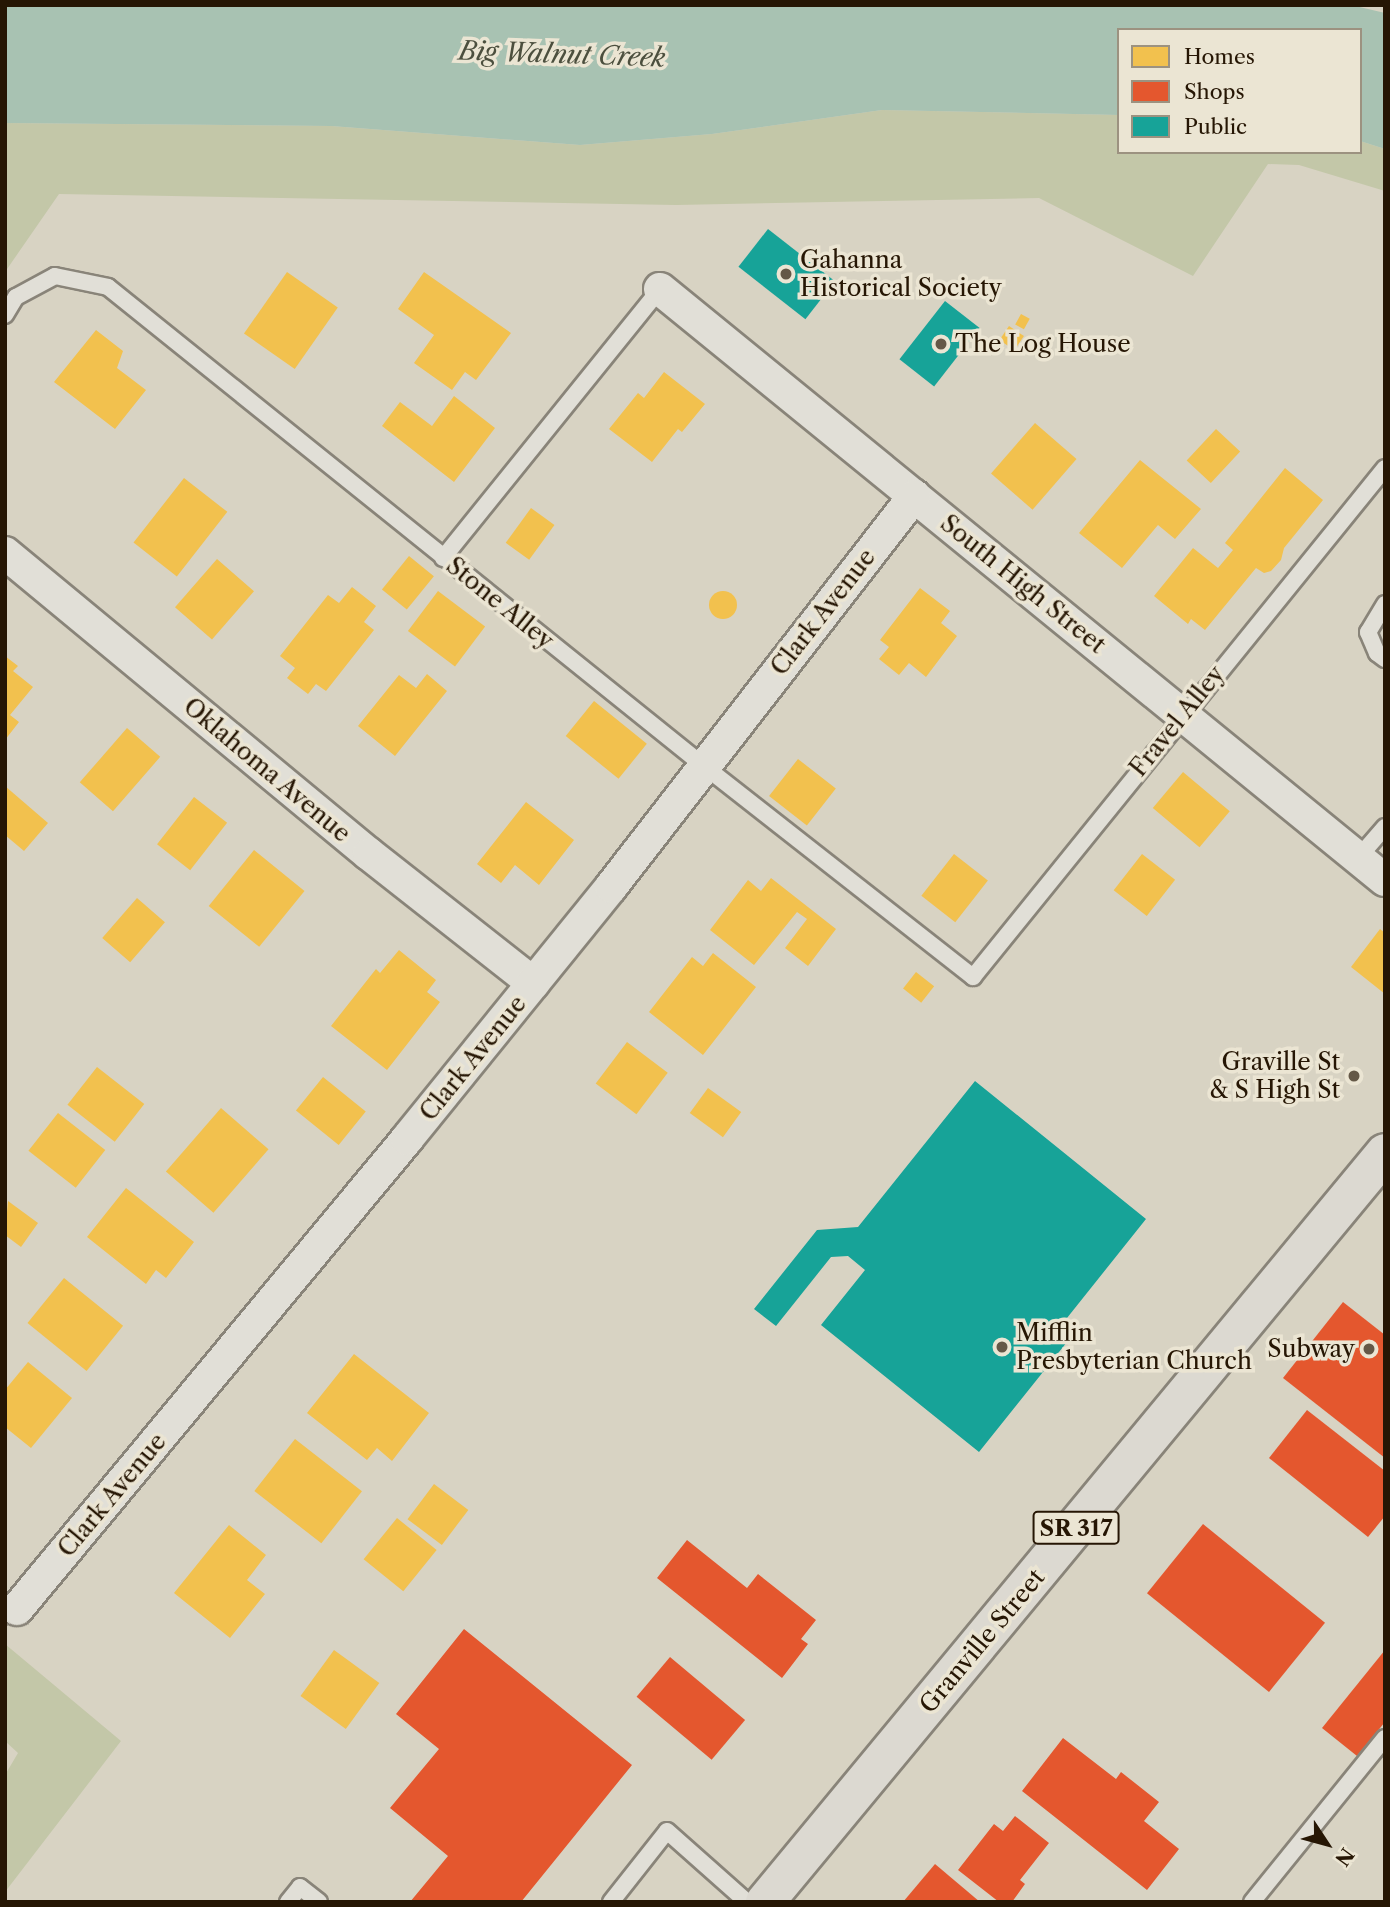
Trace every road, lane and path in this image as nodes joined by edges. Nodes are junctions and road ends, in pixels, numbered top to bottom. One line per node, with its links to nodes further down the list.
1 (660, 289): 4 (street, South High Street); 6 (lane)
2 (5, 315): 6 (lane, Stone Alley)
3 (1385, 468): 9 (lane, Fravel Alley)
4 (914, 496): 9 (street, South High Street); 10 (street, Clark Avenue)
5 (5, 553): 15 (street, Oklahoma Avenue)
6 (443, 558): 10 (lane, Stone Alley)
7 (1385, 604): 8 (lane)
8 (1385, 659)
9 (1182, 714): 12 (street, South High Street); 14 (lane, Fravel Alley)
10 (704, 766): 14 (lane, Stone Alley); 15 (street, Clark Avenue)
11 (1385, 827): 12 (lane)
12 (1358, 858): 13 (street, South High Street)
13 (1385, 880)
14 (973, 977)
15 (533, 983): 17 (street, Clark Avenue)
16 (1385, 1153): 23 (main road, Granville Street / SR 317)
17 (18, 1609)
18 (1385, 1738): 24 (lane)
19 (288, 1902): 20 (lane)
20 (319, 1902)
21 (611, 1902): 22 (lane)
22 (747, 1902)
23 (765, 1902)
24 (1252, 1902)

